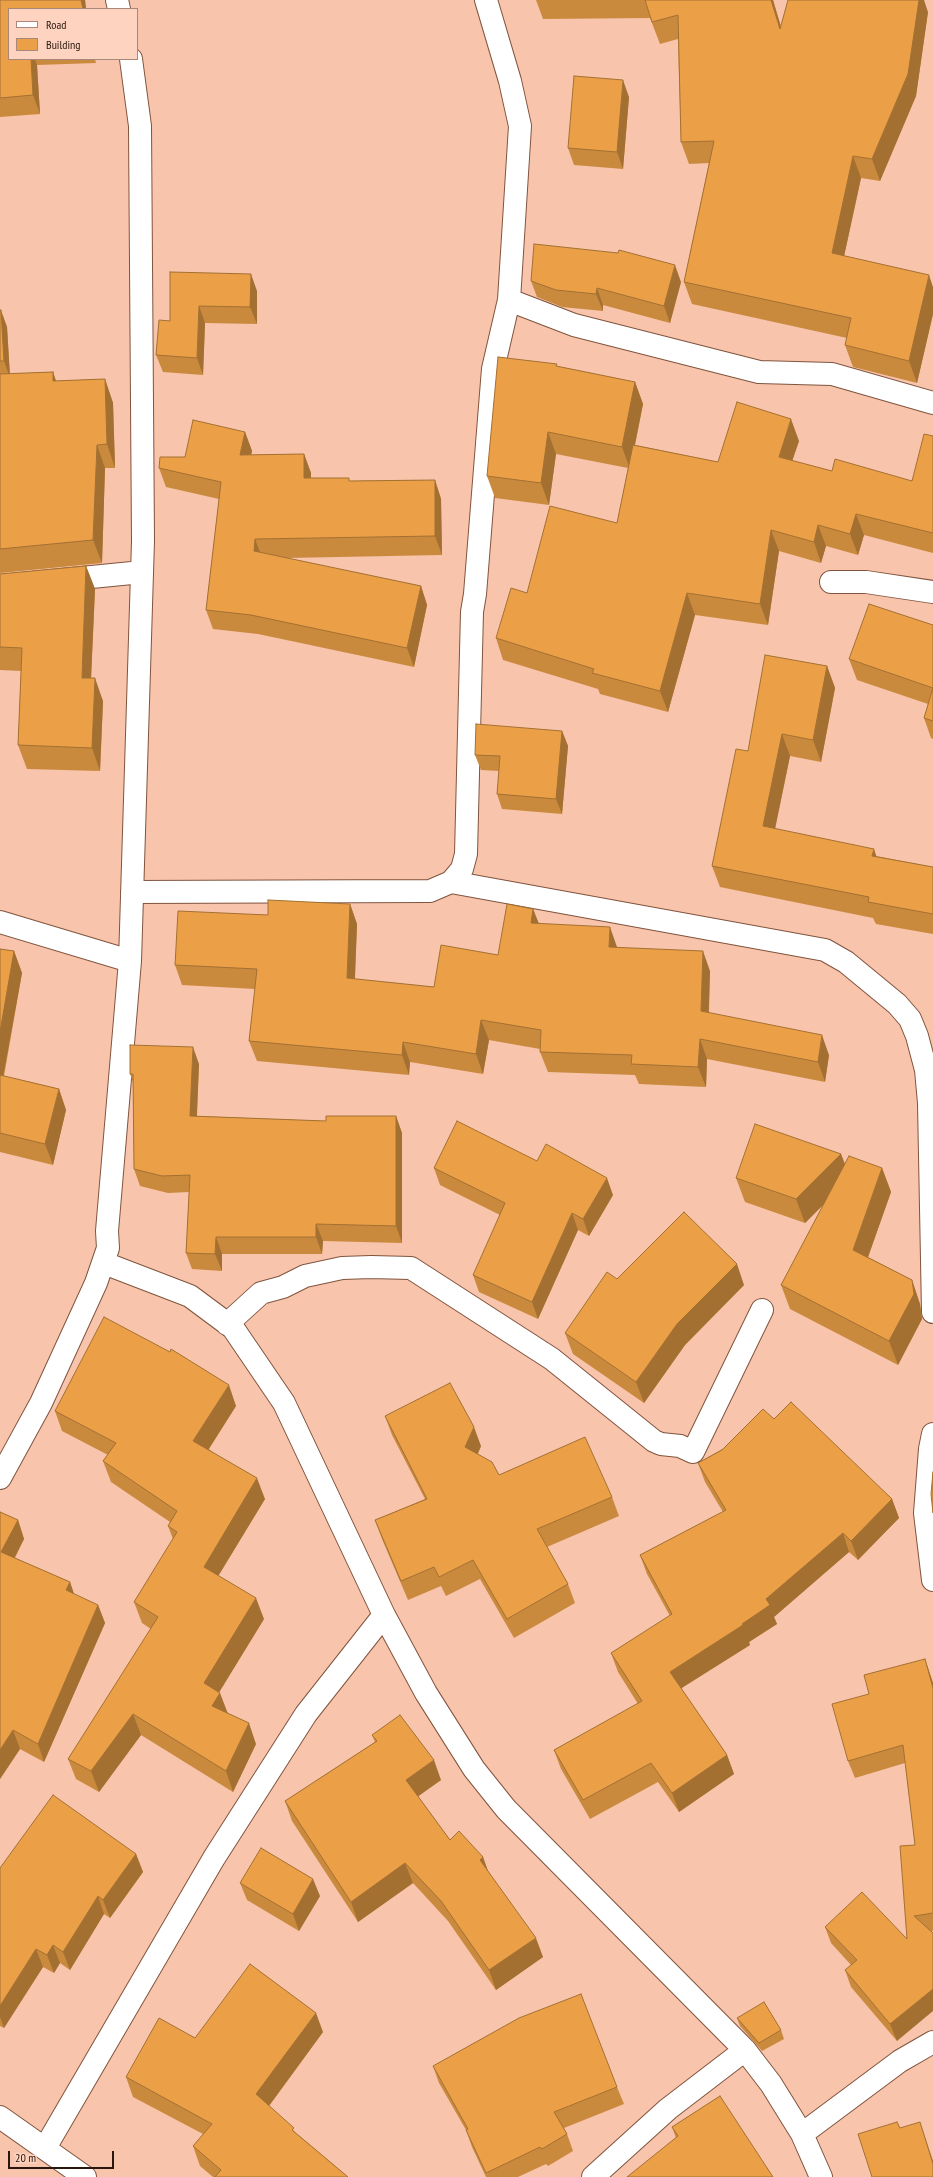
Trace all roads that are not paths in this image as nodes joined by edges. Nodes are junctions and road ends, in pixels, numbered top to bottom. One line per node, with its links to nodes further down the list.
1 (486, 0): 3 (street)
2 (130, 60): 5 (street)
3 (509, 300): 4 (street); 9 (street)
4 (933, 403)
5 (142, 572): 7 (street); 10 (street)
6 (831, 582): 8 (street)
7 (0, 586)
8 (933, 592)
9 (451, 882): 10 (street); 15 (street)
10 (132, 892): 12 (street)
11 (0, 922): 12 (street)
12 (130, 961): 13 (street)
13 (104, 1263): 16 (street); 18 (street)
14 (762, 1310): 16 (street)
15 (933, 1312)
16 (227, 1324): 20 (street)
17 (933, 1434): 19 (street)
18 (0, 1478)
19 (933, 1580)
20 (384, 1616): 22 (street); 25 (street)
21 (933, 2042): 24 (street)
22 (745, 2050): 24 (street); 27 (street)
23 (0, 2117): 25 (street)
24 (802, 2134): 28 (street)
25 (45, 2148): 26 (street)
26 (85, 2177)
27 (593, 2177)
28 (821, 2177)

